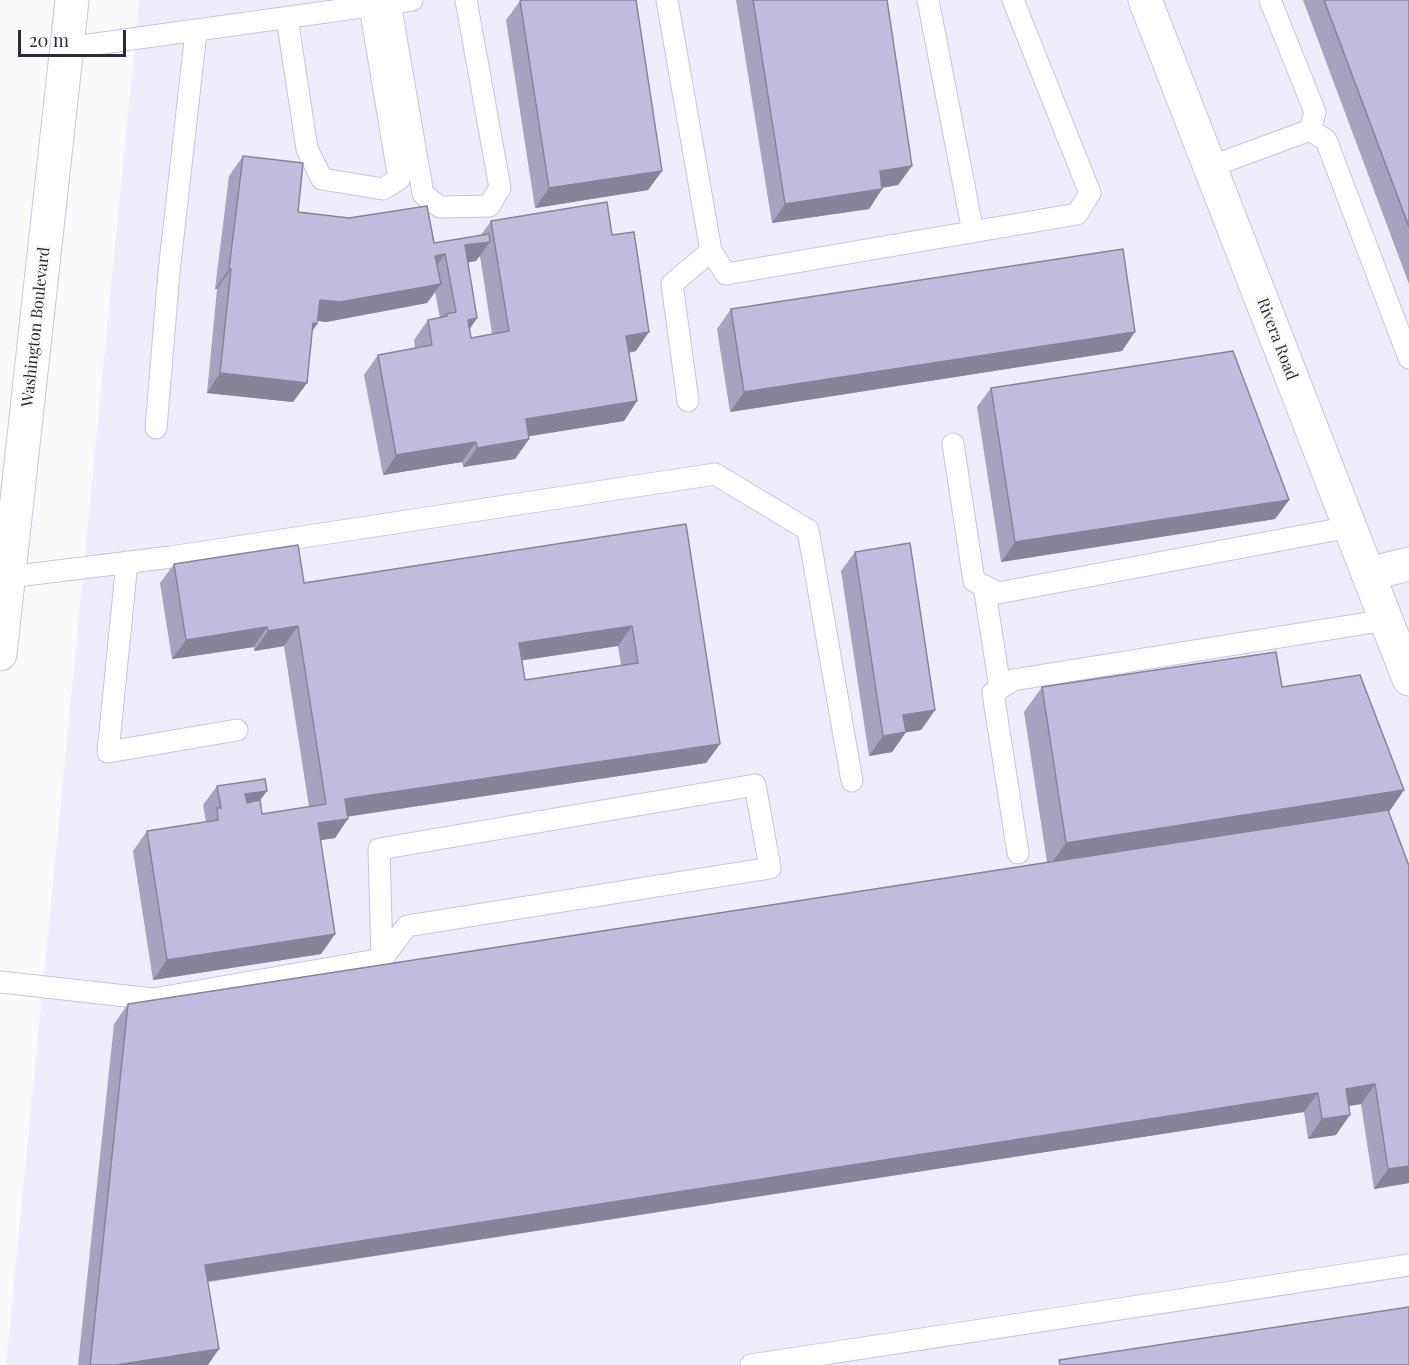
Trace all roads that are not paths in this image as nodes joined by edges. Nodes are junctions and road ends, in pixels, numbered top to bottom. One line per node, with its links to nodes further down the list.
1 (72, 0): 12 (street, Washington Boulevard)
2 (412, 0): 9 (lane)
3 (466, 0): 9 (lane)
4 (667, 0): 16 (lane)
5 (928, 0): 15 (lane)
6 (1013, 0): 15 (lane)
7 (1145, 0): 14 (street, Rivera Road)
8 (1270, 0): 13 (lane)
9 (380, 5): 10 (lane); 10 (lane)
10 (287, 18): 11 (lane)
11 (196, 32): 12 (lane); 19 (lane)
12 (67, 48): 25 (street, Washington Boulevard)
13 (1310, 130): 14 (lane); 17 (lane)
14 (1210, 167): 21 (street, Rivera Road)
15 (973, 232): 16 (lane)
16 (711, 251): 18 (lane)
17 (1409, 358)
18 (688, 401)
19 (156, 428)
20 (953, 444): 26 (lane)
21 (1350, 527): 24 (street, Rivera Road); 26 (lane)
22 (127, 562): 25 (lane); 31 (lane); 32 (lane)
23 (1409, 564): 24 (street)
24 (1368, 574): 27 (street, Rivera Road)
25 (9, 577): 28 (street, Washington Boulevard)
26 (984, 586): 30 (lane)
27 (1386, 620): 29 (street, Rivera Road); 30 (lane)
28 (0, 654)
29 (1409, 679)
30 (1000, 687): 33 (lane)
31 (237, 730)
32 (852, 781)
33 (1018, 853)
34 (382, 959): 34 (lane); 35 (lane)
35 (0, 982)
36 (1409, 1265): 37 (lane)
37 (750, 1365)

